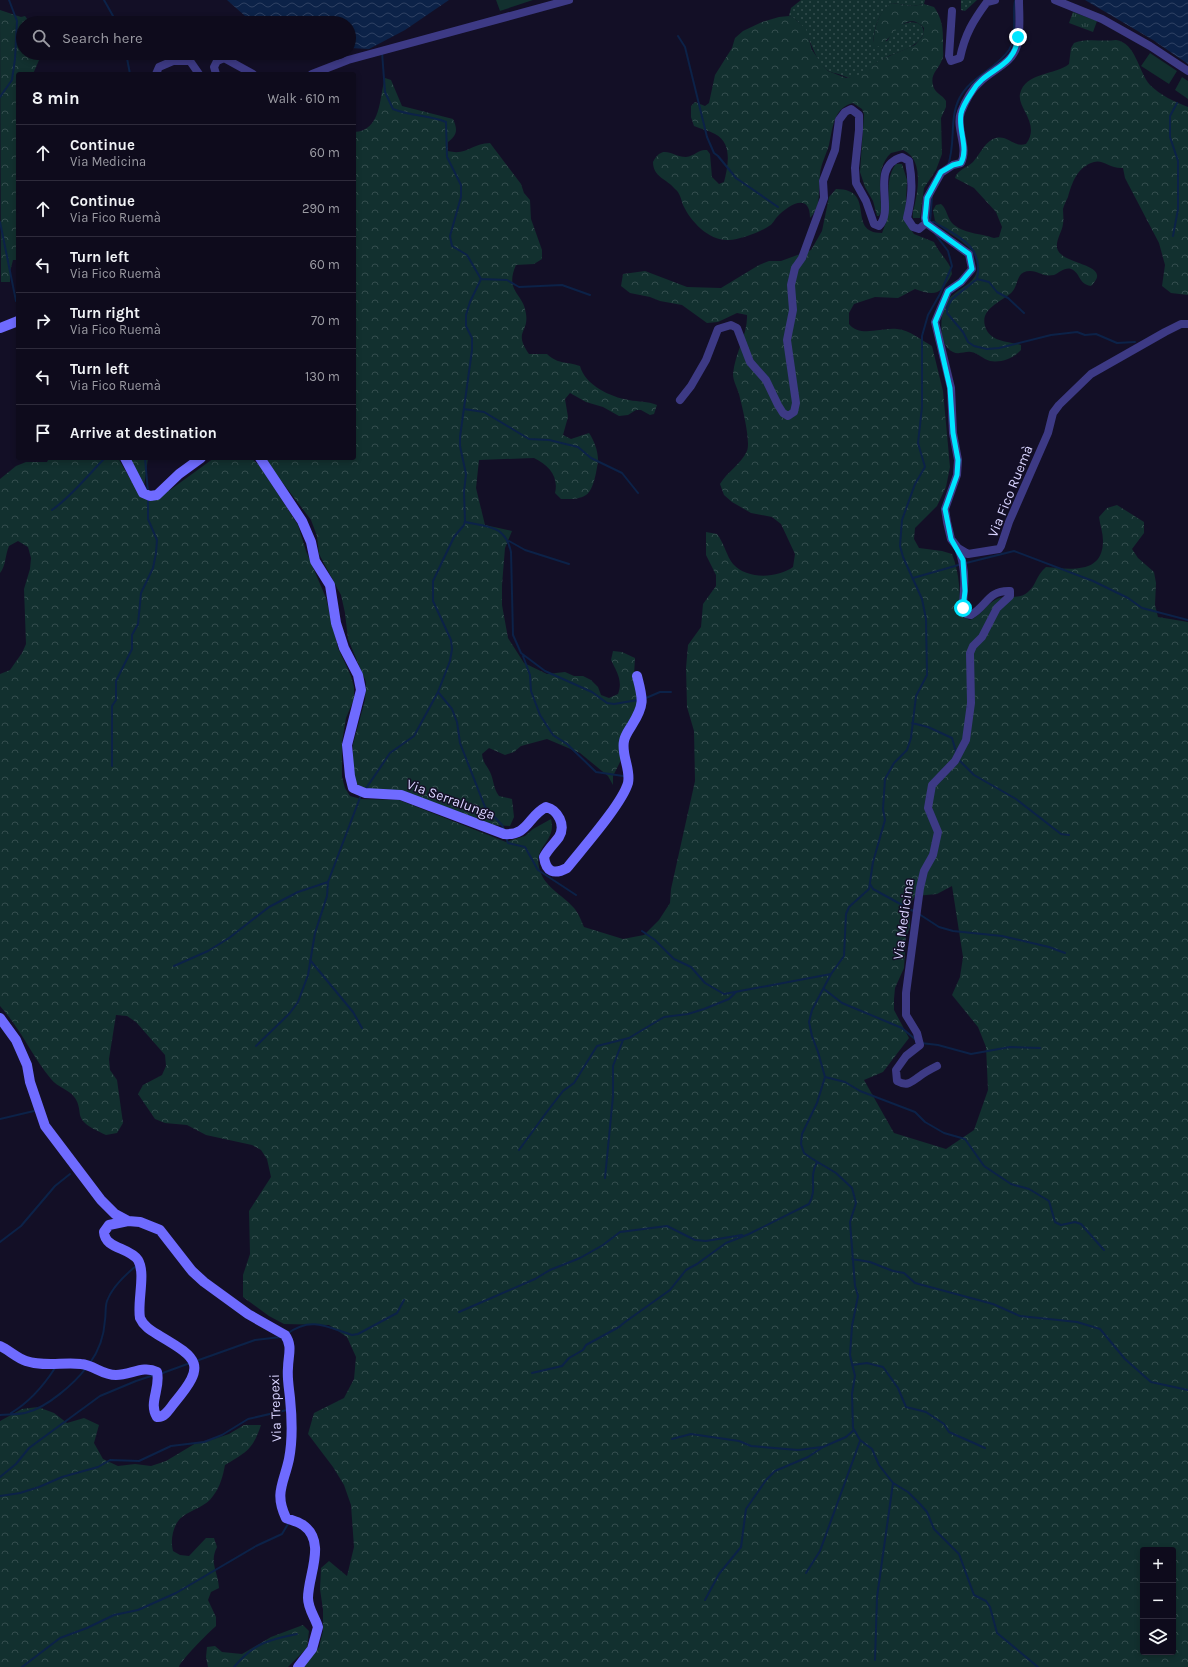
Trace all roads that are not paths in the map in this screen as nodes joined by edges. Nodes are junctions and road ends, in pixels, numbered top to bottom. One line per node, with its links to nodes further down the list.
1 (569, 0): 6 (street)
2 (996, 0): 5 (street)
3 (1055, 0): 10 (street)
4 (1018, 1): 16 (street)
5 (952, 11)
6 (356, 58)
7 (219, 60): 13 (street)
8 (228, 60): 14 (street)
9 (348, 60): 15 (street)
10 (1188, 71)
11 (157, 72): 12 (street)
12 (198, 72)
13 (215, 72)
14 (249, 72)
15 (317, 72)
16 (926, 223): 20 (street); 24 (street)
17 (16, 322): 19 (street)
18 (1188, 324): 24 (street, Via Fico Ruemà)
19 (0, 328)
20 (680, 400)
21 (126, 460): 22 (street)
22 (198, 460)
23 (261, 460): 25 (street, Via Serralunga)
24 (958, 548): 27 (street, Via Medicina)
25 (637, 676)
26 (0, 1018): 28 (street, Via Trepexi)
27 (937, 1066)
28 (128, 1221): 29 (street); 30 (street, Via Trepexi)
29 (0, 1346)
30 (298, 1667)

